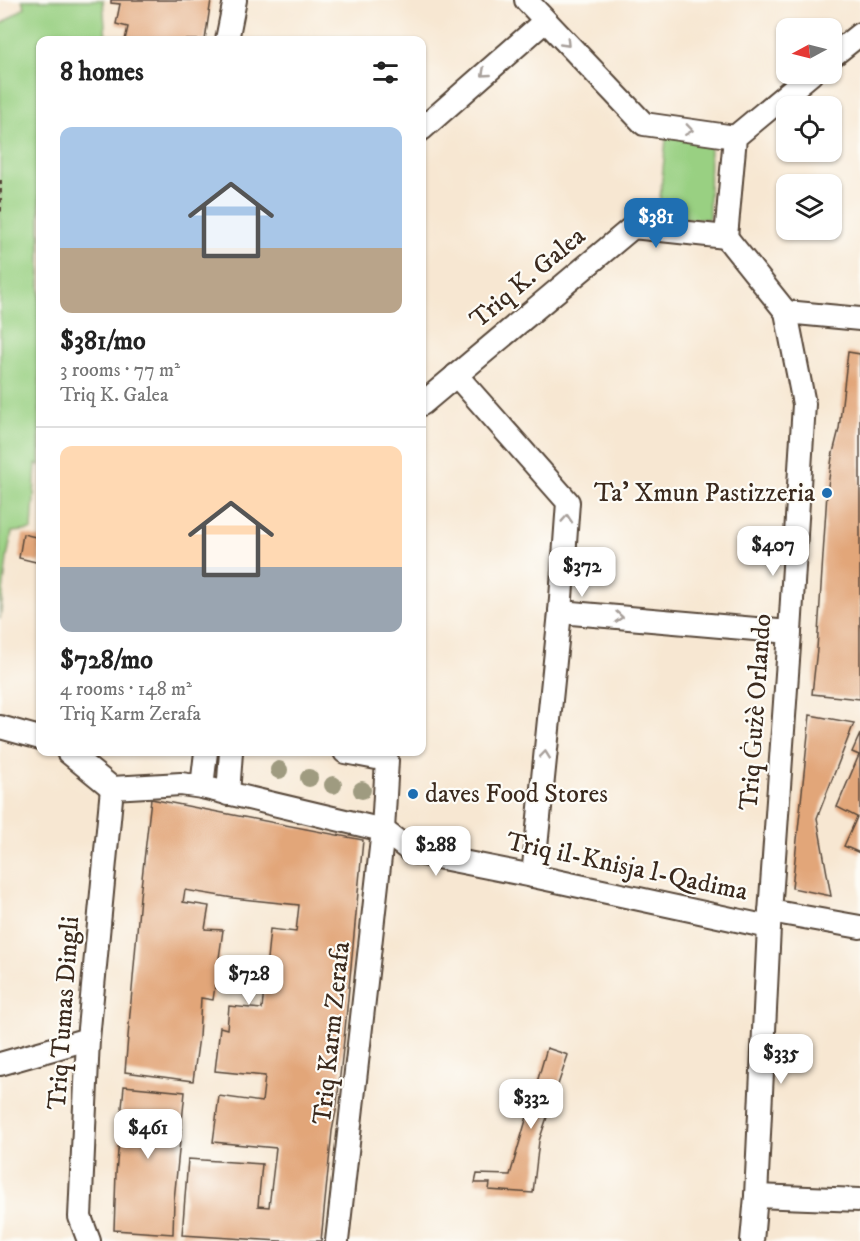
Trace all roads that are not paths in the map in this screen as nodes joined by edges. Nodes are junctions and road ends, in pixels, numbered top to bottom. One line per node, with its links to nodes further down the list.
1 (235, 0): 5 (street)
2 (526, 0): 3 (street)
3 (545, 21): 8 (street, one-way to 8); 9 (street, one-way to 9)
4 (860, 33): 6 (street)
5 (228, 36)
6 (842, 48)
7 (799, 84): 9 (street)
8 (426, 125)
9 (735, 136): 10 (street)
10 (726, 237): 11 (street, Triq Ġużè Orlando); 13 (street, Triq K. Galea)
11 (786, 312): 12 (street); 16 (street, Triq Ġużè Orlando)
12 (860, 319)
13 (456, 375): 14 (street, Triq K. Galea); 15 (street, one-way to 13)
14 (426, 397)
15 (560, 612): 16 (street, one-way to 16); 27 (street, one-way to 15)
16 (790, 632): 28 (street, Triq Ġużè Orlando)
17 (0, 727): 18 (street)
18 (36, 737)
19 (73, 756): 24 (street)
20 (206, 756): 23 (street)
21 (231, 756): 25 (street)
22 (366, 756): 26 (street, Triq Karm Zerafa)
23 (202, 787): 24 (street, Triq il-Knisja l-Qadima); 25 (street, Triq il-Knisja l-Qadima)
24 (112, 788): 30 (street, Triq Tumas Dingli)
25 (228, 794): 26 (street, Triq il-Knisja l-Qadima)
26 (383, 830): 27 (street, Triq il-Knisja l-Qadima); 35 (street, Triq Karm Zerafa)
27 (533, 876): 28 (street, Triq il-Knisja l-Qadima)
28 (769, 919): 29 (street, Triq il-Knisja l-Qadima); 32 (street, Triq Ġużè Orlando)
29 (860, 927)
30 (88, 1039): 31 (street); 34 (street, Triq Tumas Dingli)
31 (0, 1064)
32 (756, 1196): 33 (street); 36 (street, Triq Ġużè Orlando)
33 (860, 1200)
34 (89, 1241)
35 (337, 1241)
36 (752, 1241)

